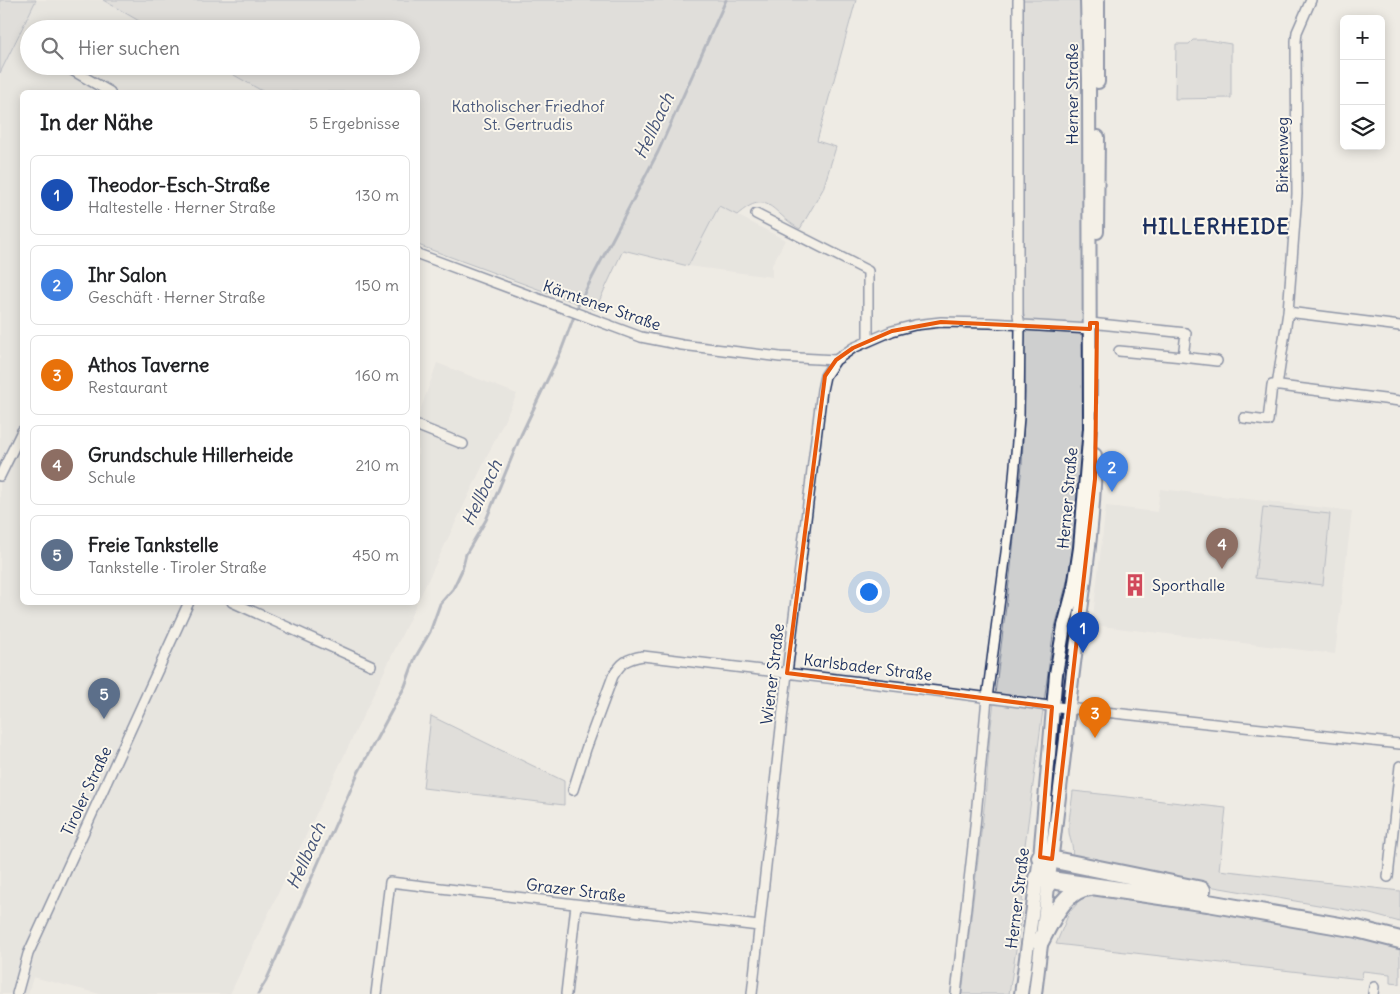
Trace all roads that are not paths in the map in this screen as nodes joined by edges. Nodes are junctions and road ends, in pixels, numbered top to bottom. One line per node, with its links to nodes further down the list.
1 (1018, 0): 10 (street)
2 (1087, 0): 11 (main road, Herner Straße)
3 (1098, 0): 11 (main road, Herner Straße)
4 (1311, 0): 9 (street, Birkenweg)
5 (81, 75): 6 (street)
6 (107, 90)
7 (756, 214): 13 (street)
8 (420, 255): 16 (street, Kärntener Straße)
9 (1288, 312): 12 (street); 18 (street, Birkenweg)
10 (1020, 325): 11 (street); 13 (street); 29 (street)
11 (1092, 325): 15 (street); 30 (main road, Herner Straße); 31 (main road, Herner Straße)
12 (1400, 326)
13 (868, 341): 16 (street)
14 (1119, 351): 15 (street)
15 (1183, 357): 17 (street)
16 (836, 360): 28 (street, Wiener Straße)
17 (1217, 362)
18 (1277, 386): 19 (street); 20 (street, Birkenweg)
19 (1400, 401)
20 (1244, 418)
21 (420, 427): 23 (street)
22 (20, 435): 24 (street)
23 (463, 444)
24 (0, 476)
25 (188, 605): 44 (street, Tiroler Straße)
26 (239, 605): 27 (street)
27 (371, 665)
28 (787, 673): 29 (street, Karlsbader Straße); 34 (street, Karlsbader Straße); 40 (street, Wiener Straße)
29 (987, 698): 30 (street, Karlsbader Straße); 48 (street)
30 (1052, 707): 31 (street, Karlsbader Straße); 35 (main road, Herner Straße)
31 (1068, 708): 32 (street, Karlsbader Straße); 35 (main road, Herner Straße)
32 (1400, 744)
33 (1400, 766): 36 (street)
34 (573, 790)
35 (1046, 858): 37 (main road, Herner Straße); 41 (highway)
36 (1388, 877)
37 (1043, 879): 38 (highway); 43 (main road, Herner Straße); 49 (main road, Herner Straße)
38 (1108, 887): 42 (highway); 43 (highway)
39 (576, 905): 40 (street, Grazer Straße); 45 (street, Grazer Straße); 46 (street)
40 (759, 926): 47 (street, Wiener Straße)
41 (1400, 930)
42 (1400, 940)
43 (1040, 942): 50 (main road, Herner Straße)
44 (17, 994)
45 (376, 994)
46 (566, 994)
47 (752, 994)
48 (956, 994)
49 (1021, 994)
50 (1035, 994)

